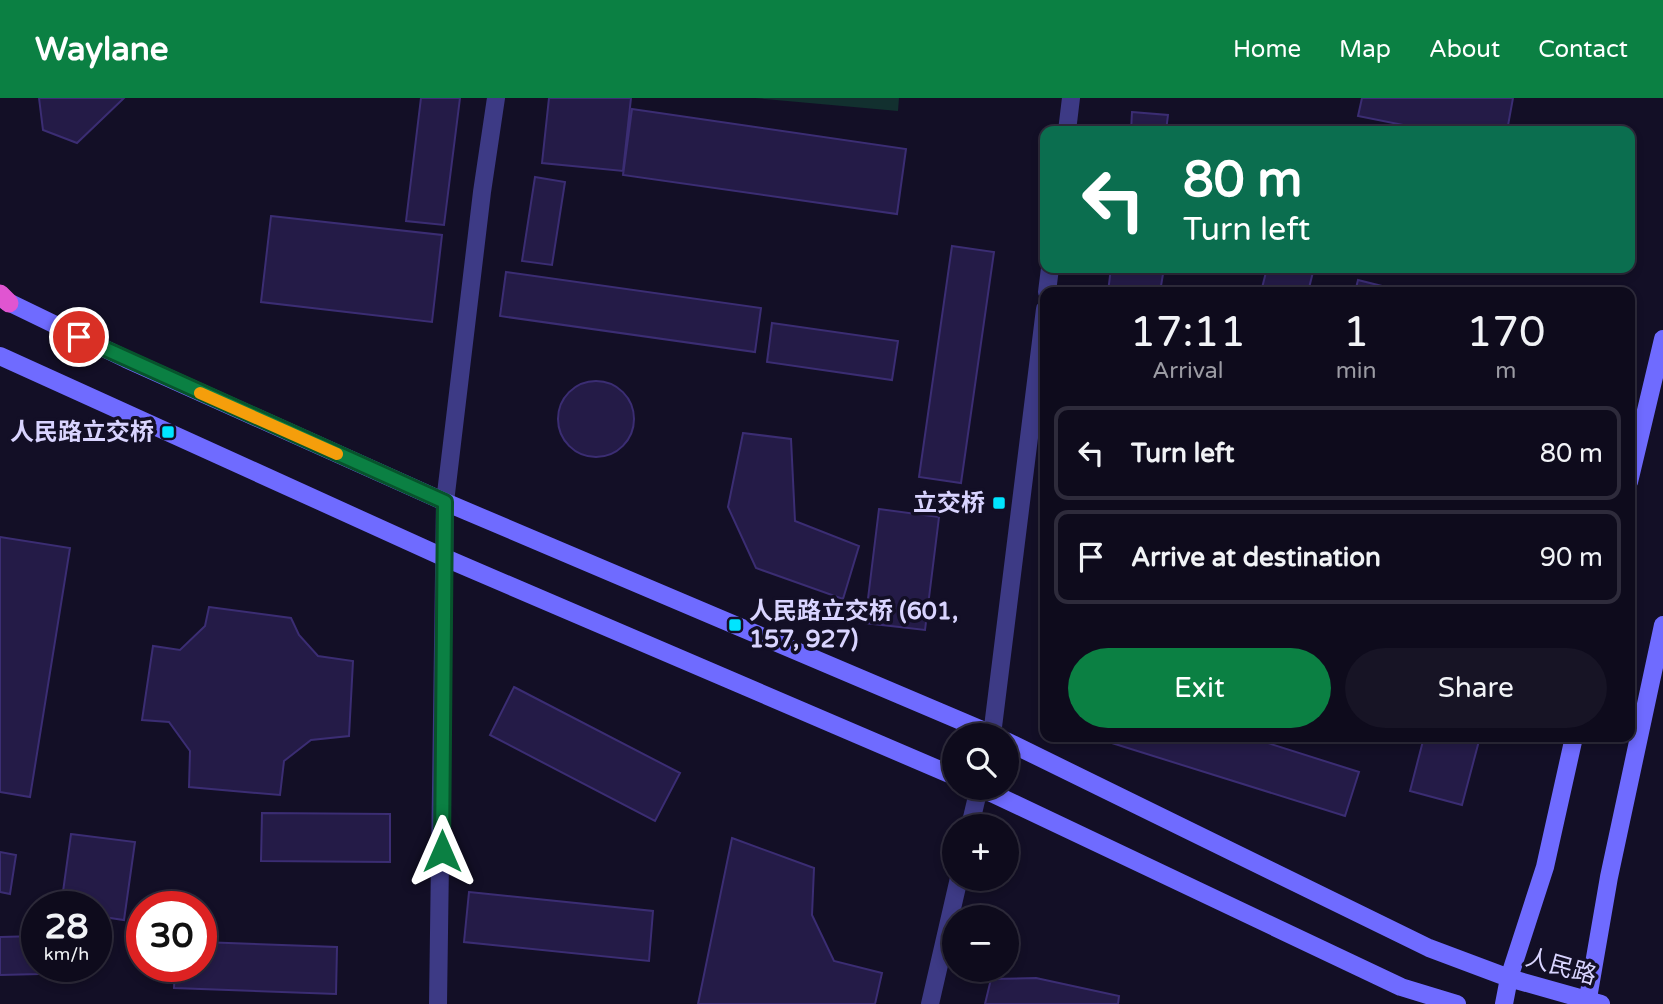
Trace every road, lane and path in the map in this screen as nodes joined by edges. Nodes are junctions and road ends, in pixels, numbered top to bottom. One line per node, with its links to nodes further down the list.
1 (496, 98): 9 (street)
2 (1071, 98): 3 (street)
3 (1068, 126)
4 (3, 298): 9 (main road)
5 (1663, 339): 8 (main road)
6 (1040, 349): 13 (street)
7 (0, 356): 10 (main road)
8 (1635, 457)
9 (445, 502): 10 (street); 12 (main road)
10 (443, 557): 16 (main road); 21 (street)
11 (1663, 625): 20 (main road)
12 (964, 723)
13 (993, 723)
14 (1573, 742): 19 (main road)
15 (1019, 747): 19 (main road, 人民路)
16 (942, 771)
17 (1005, 800): 23 (main road)
18 (956, 891): 22 (street)
19 (1509, 978): 20 (main road, 人民路); 24 (main road)
20 (1592, 1003)
21 (438, 1004)
22 (930, 1004)
23 (1457, 1004)
24 (1503, 1004)

